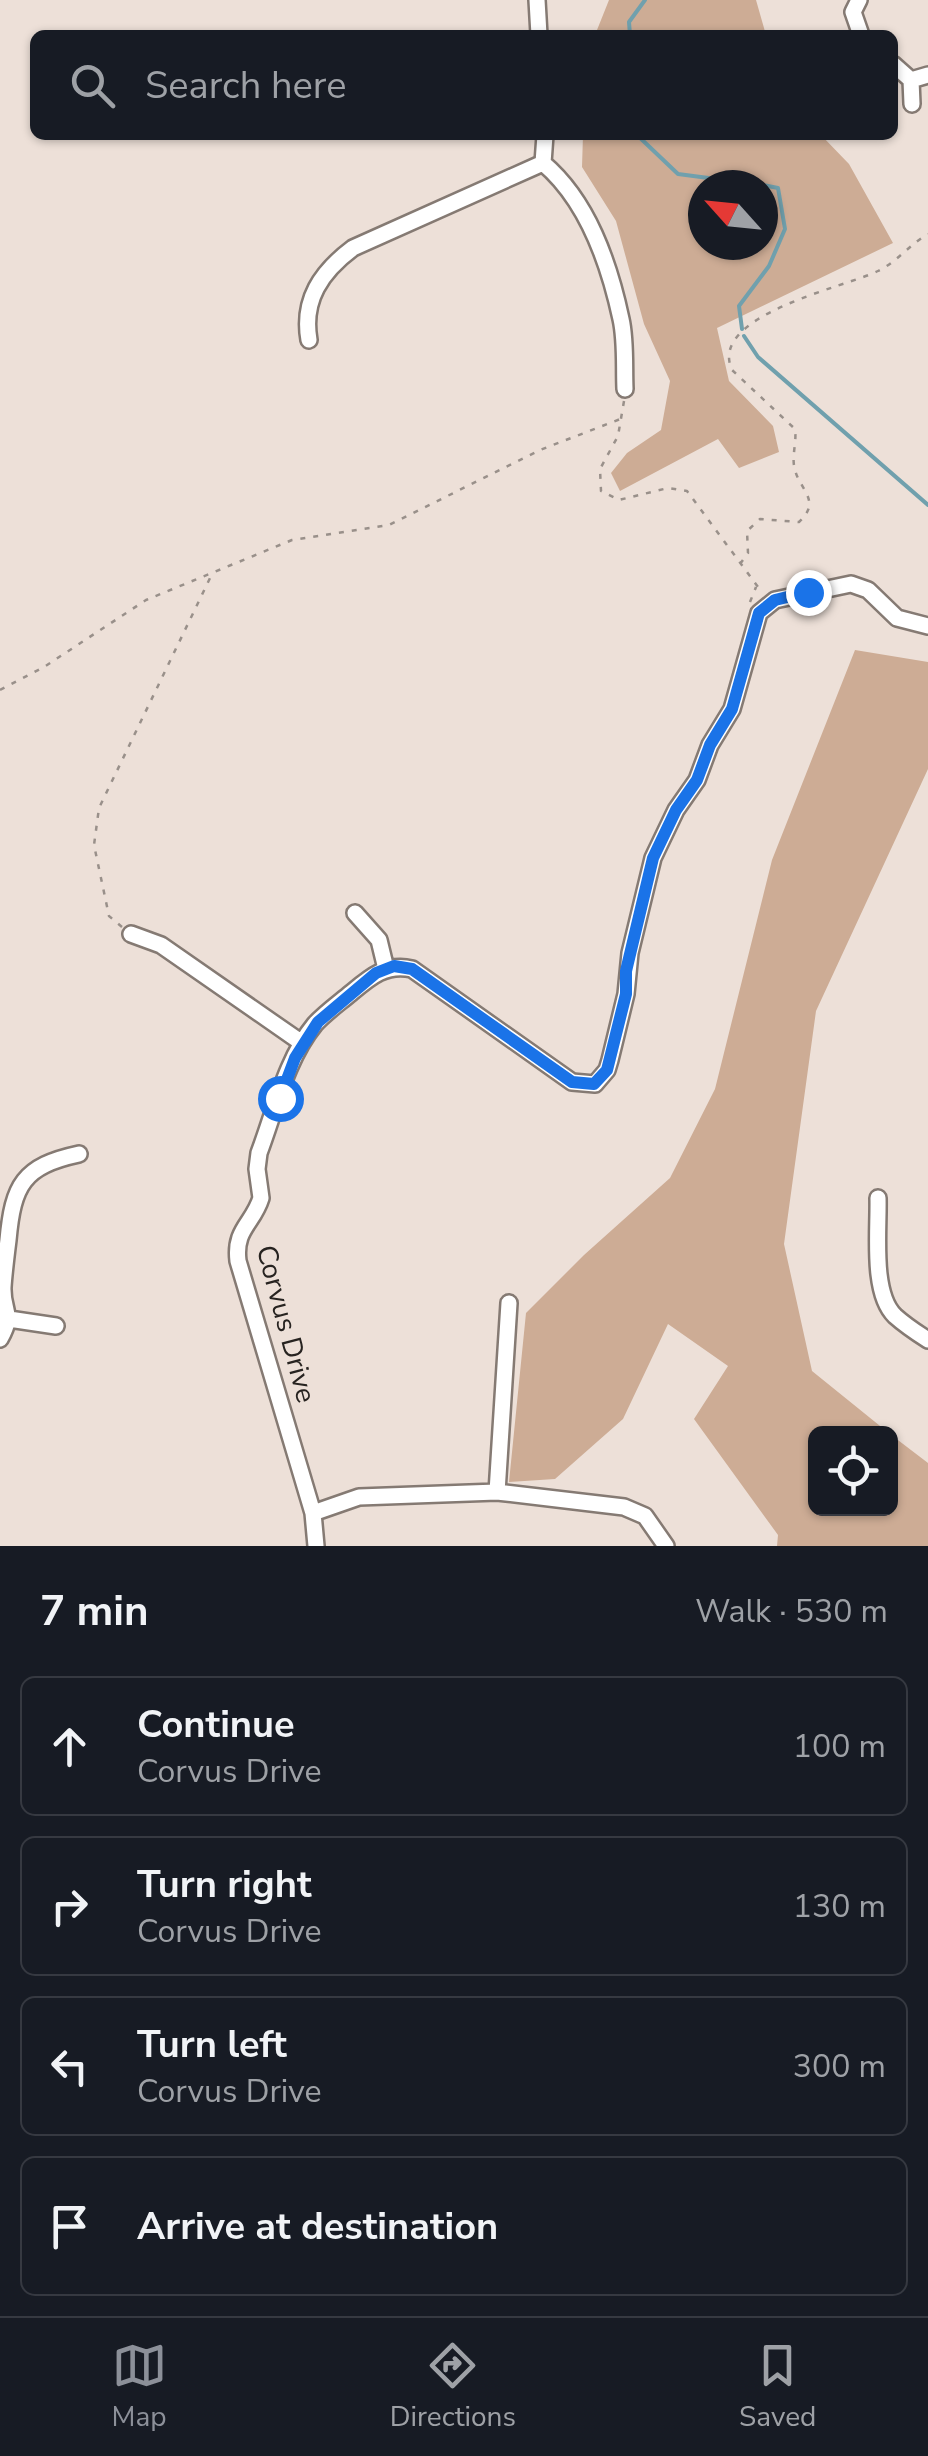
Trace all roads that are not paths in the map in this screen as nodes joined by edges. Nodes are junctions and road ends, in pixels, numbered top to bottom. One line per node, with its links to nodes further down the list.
1 (537, 0): 3 (street)
2 (859, 0): 4 (street)
3 (539, 30)
4 (859, 30)
5 (898, 68): 7 (street)
6 (928, 75): 7 (street)
7 (911, 80): 8 (street)
8 (912, 104)
9 (545, 140): 10 (street)
10 (543, 163): 11 (street); 12 (street)
11 (309, 340)
12 (625, 389)
13 (928, 626): 16 (street)
14 (355, 913): 16 (street)
15 (131, 934): 17 (street)
16 (386, 969): 17 (street, Corvus Drive)
17 (302, 1044): 26 (street, Corvus Drive)
18 (79, 1154): 21 (street)
19 (878, 1198): 24 (street)
20 (509, 1303): 25 (street)
21 (10, 1319): 22 (street); 23 (street)
22 (56, 1326)
23 (0, 1339)
24 (928, 1340)
25 (496, 1492): 26 (street); 28 (street)
26 (313, 1513): 27 (street, Corvus Drive)
27 (316, 1546)
28 (666, 1546)

